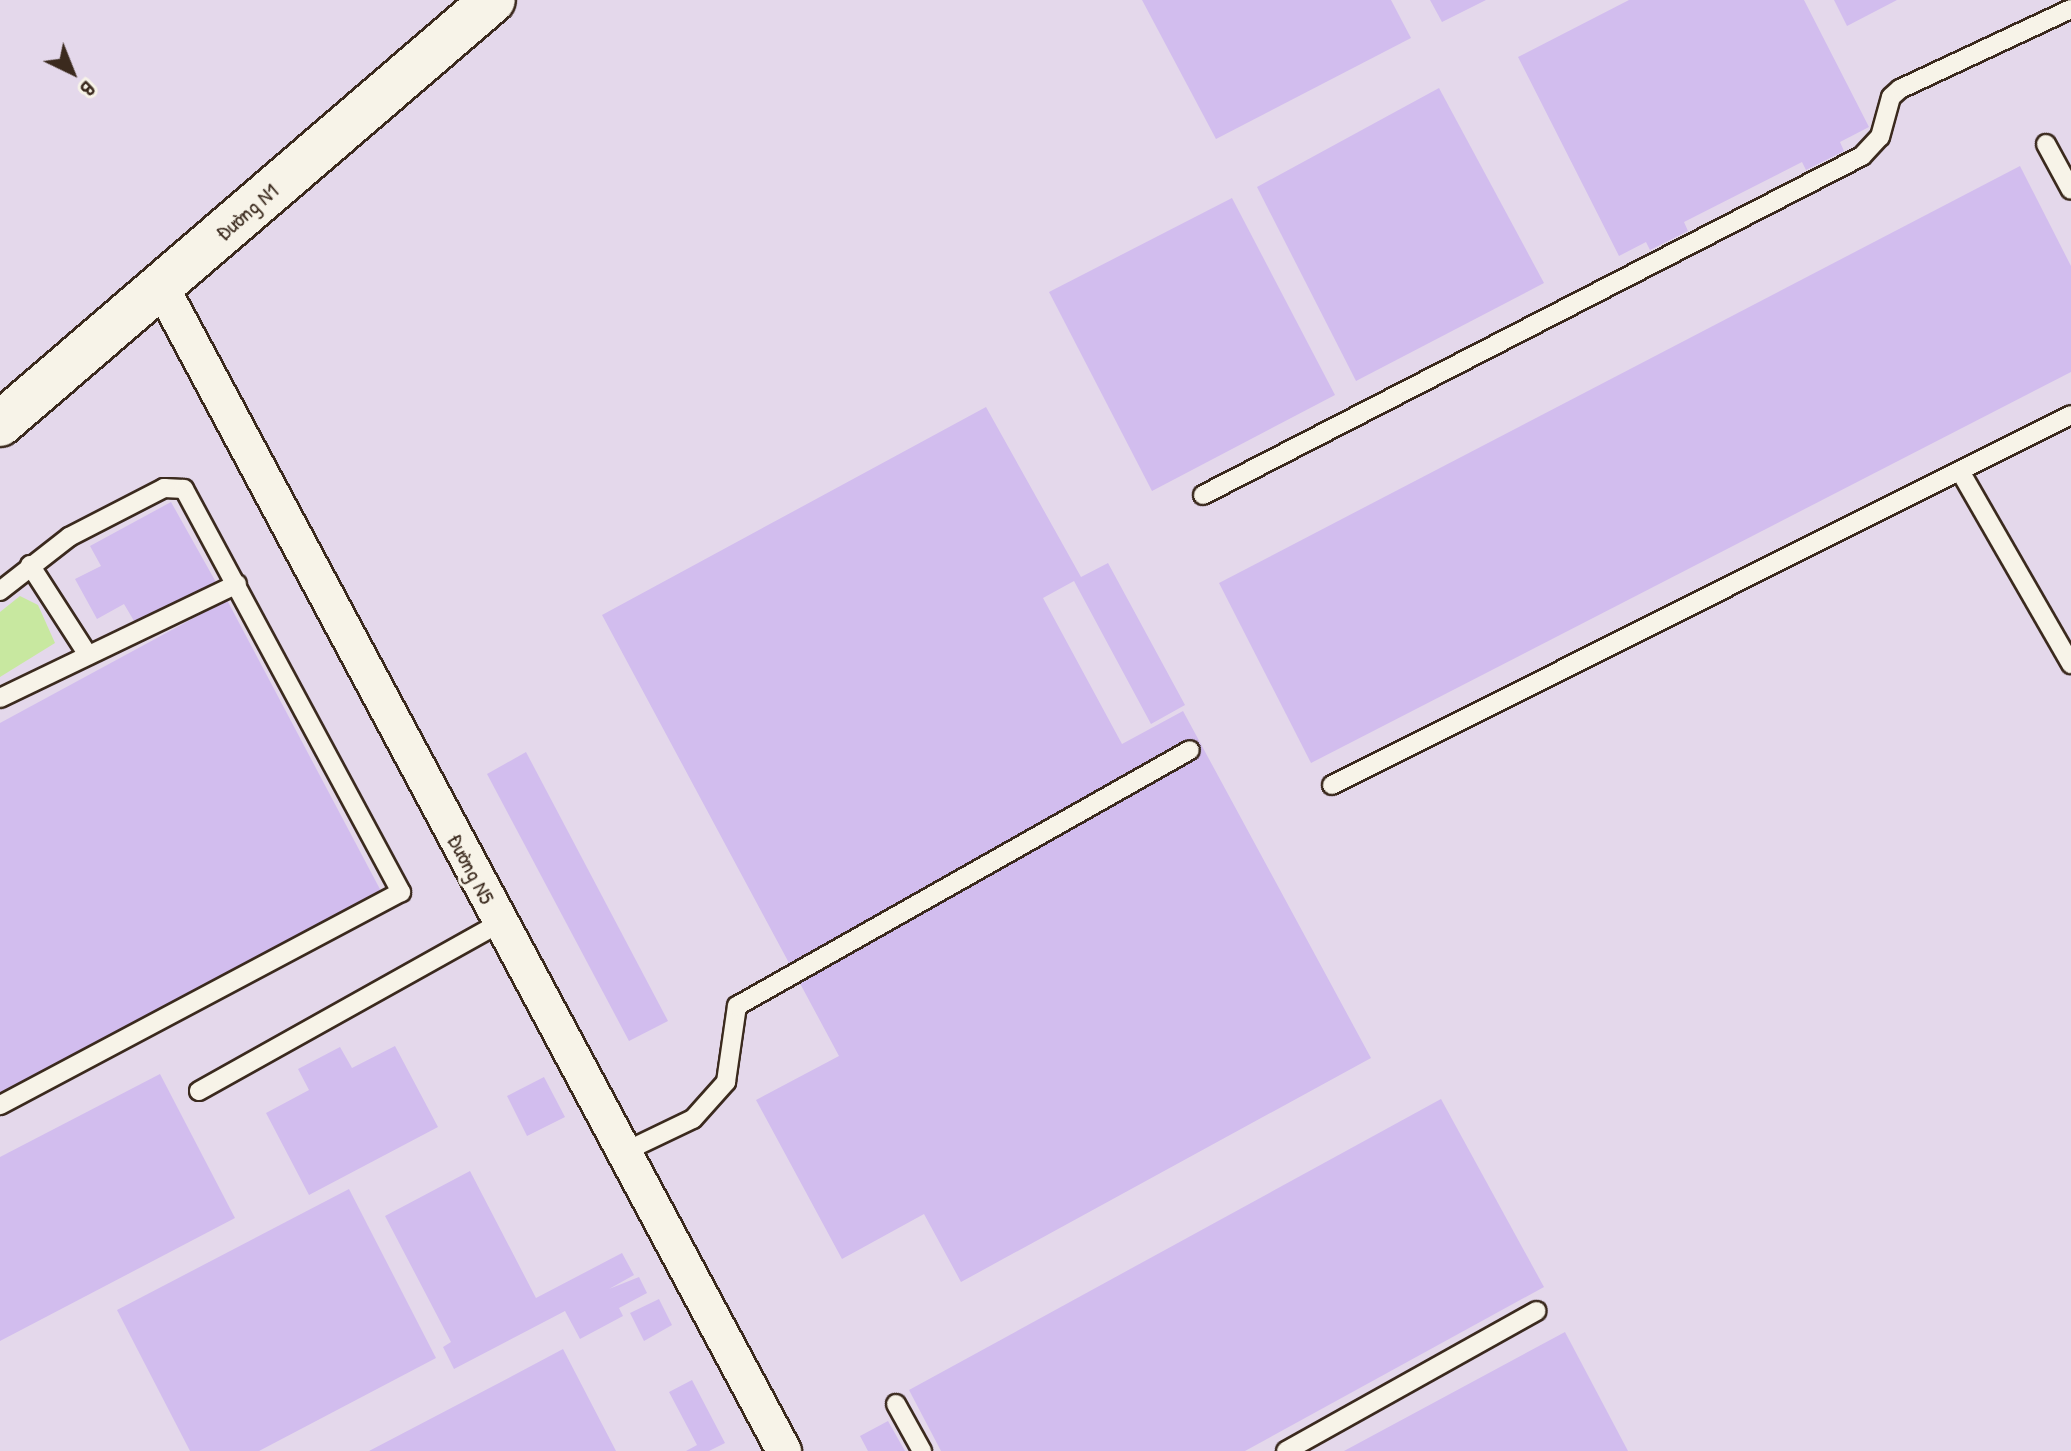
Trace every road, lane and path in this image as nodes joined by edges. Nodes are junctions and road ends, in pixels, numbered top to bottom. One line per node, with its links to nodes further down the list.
1 (493, 0): 5 (street, Đường N1)
2 (2071, 9): 9 (lane)
3 (2046, 144): 4 (lane)
4 (2071, 190)
5 (161, 286): 7 (street, Đường N1); 18 (street, Đường N5)
6 (2071, 415): 8 (lane)
7 (0, 424)
8 (1960, 471): 14 (lane); 17 (lane)
9 (1203, 495)
10 (30, 565): 11 (lane); 12 (lane); 13 (lane)
11 (237, 584): 13 (lane); 20 (lane)
12 (0, 591)
13 (86, 652): 15 (lane)
14 (2071, 664)
15 (0, 698)
16 (1190, 750): 21 (lane)
17 (1332, 785)
18 (500, 923): 19 (lane); 21 (street, Đường N5)
19 (199, 1091)
20 (0, 1105)
21 (624, 1152): 24 (street, Đường N5)
22 (1536, 1311): 26 (lane)
23 (896, 1404): 25 (lane)
24 (784, 1451)
25 (922, 1451)
26 (1286, 1451)

